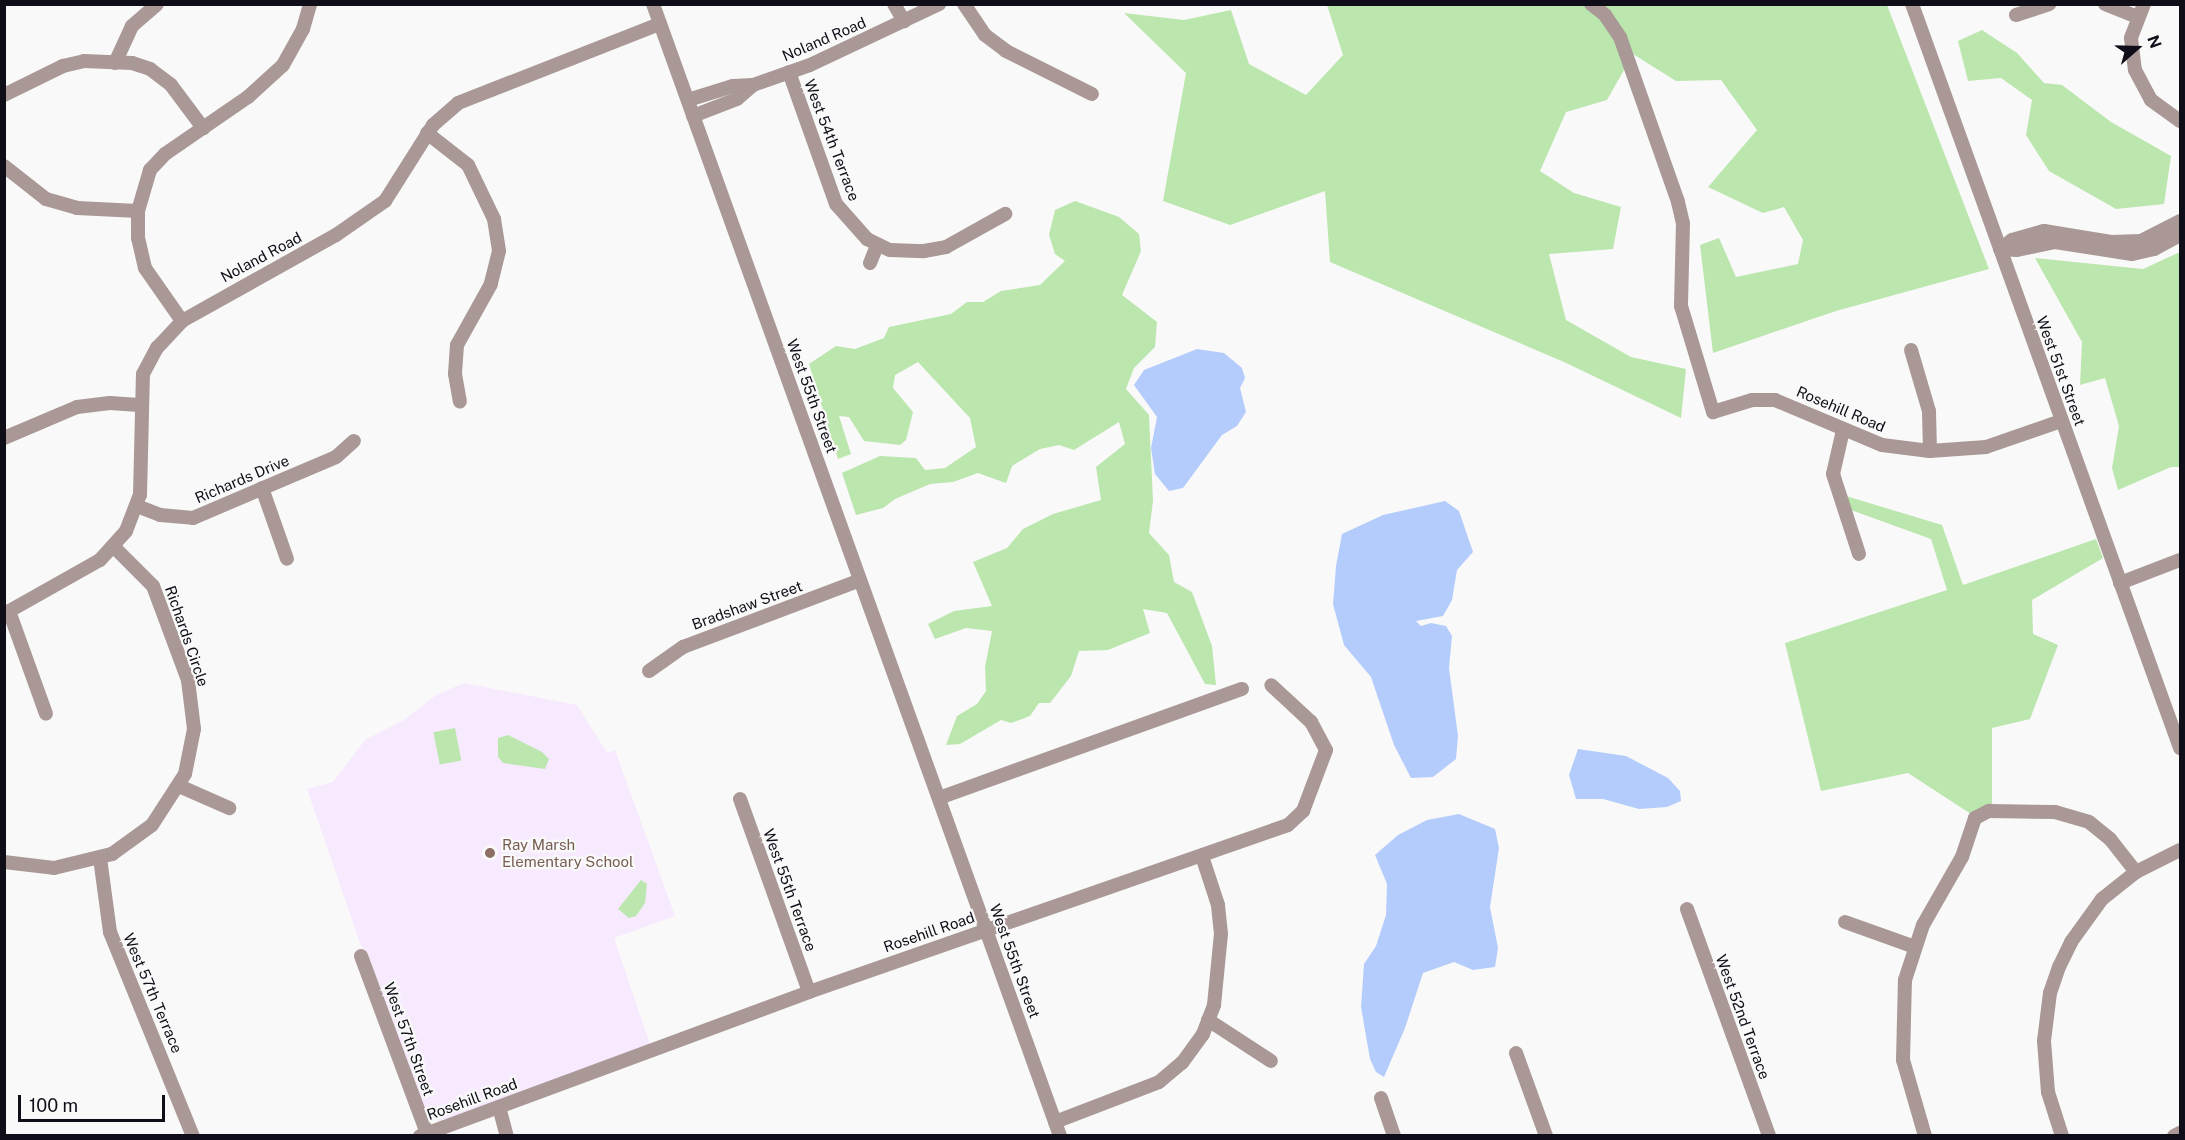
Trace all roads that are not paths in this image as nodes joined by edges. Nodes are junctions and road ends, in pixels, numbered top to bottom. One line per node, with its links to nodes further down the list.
1 (158, 4): 15 (street)
2 (310, 4): 23 (street)
3 (653, 4): 14 (street, West 55th Street)
4 (894, 4): 13 (street)
5 (939, 4): 13 (street, Noland Road)
6 (964, 4): 18 (street)
7 (1591, 4): 37 (street, Rosehill Road)
8 (1912, 4): 30 (street, West 51st Street)
9 (2049, 4): 12 (street)
10 (2105, 4): 11 (street)
11 (2141, 11): 22 (street)
12 (2016, 15)
13 (904, 21): 16 (street, Noland Road)
14 (660, 24): 20 (street, West 55th Street); 24 (street, Noland Road)
15 (115, 63): 19 (street); 23 (street)
16 (789, 72): 17 (street, Noland Road); 29 (street, West 54th Terrace)
17 (753, 85): 20 (street, Noland Road); 21 (street, Noland Road)
18 (1092, 94)
19 (4, 95)
20 (688, 100): 21 (street, West 55th Street)
21 (693, 116): 47 (street, West 55th Street)
22 (2181, 121)
23 (203, 128): 26 (street)
24 (428, 133): 32 (street, Noland Road); 34 (street)
25 (4, 166): 26 (street)
26 (138, 211): 32 (street)
27 (1005, 214): 29 (street, West 54th Terrace)
28 (2180, 227): 30 (street)
29 (877, 246): 31 (street)
30 (2000, 249): 36 (street, West 51st Street)
31 (870, 263)
32 (182, 321): 35 (street, Noland Road)
33 (1911, 350): 40 (street)
34 (460, 402)
35 (139, 405): 38 (street); 42 (street, Noland Road)
36 (2061, 421): 40 (street, Rosehill Road); 48 (street, West 51st Street)
37 (1843, 430): 40 (street, Rosehill Road); 44 (street)
38 (4, 438)
39 (354, 441): 41 (street, Richards Drive)
40 (1930, 451)
41 (262, 488): 42 (street, Richards Drive); 45 (street)
42 (137, 506): 43 (street, Noland Road)
43 (114, 547): 49 (street, Noland Road); 55 (street, Richards Circle)
44 (1858, 554)
45 (287, 559)
46 (2181, 560): 48 (street)
47 (860, 580): 50 (street, Bradshaw Street); 56 (street, West 55th Street)
48 (2120, 583): 54 (street, West 51st Street)
49 (7, 613): 53 (street)
50 (650, 671)
51 (1271, 685): 60 (street, Rosehill Road)
52 (1242, 689): 56 (street)
53 (46, 714)
54 (2181, 748)
55 (179, 786): 58 (street); 61 (street, Richards Circle)
56 (939, 798): 66 (street, West 55th Street)
57 (740, 799): 69 (street, West 55th Terrace)
58 (228, 808)
59 (2181, 850): 63 (street)
60 (1202, 856): 66 (street, Rosehill Road); 70 (street)
61 (100, 858): 62 (street, Richards Circle); 78 (street, West 57th Terrace)
62 (4, 862)
63 (2136, 872): 67 (street); 84 (street)
64 (1687, 909): 82 (street, West 52nd Terrace)
65 (1845, 922): 67 (street)
66 (987, 930): 69 (street, Rosehill Road); 75 (street, West 55th Street)
67 (1915, 947): 83 (street)
68 (361, 956): 77 (street, West 57th Street)
69 (809, 992): 74 (street, Rosehill Road)
70 (1208, 1020): 72 (street); 75 (street)
71 (1516, 1053): 81 (street)
72 (1271, 1061)
73 (1381, 1098): 80 (street)
74 (499, 1107): 77 (street, Rosehill Road); 79 (street)
75 (1058, 1129)
76 (2181, 1133): 85 (street)
77 (424, 1134)
78 (193, 1136)
79 (507, 1136)
80 (1394, 1136)
81 (1546, 1136)
82 (1769, 1136)
83 (1925, 1136)
84 (2062, 1136)
85 (2174, 1136)

